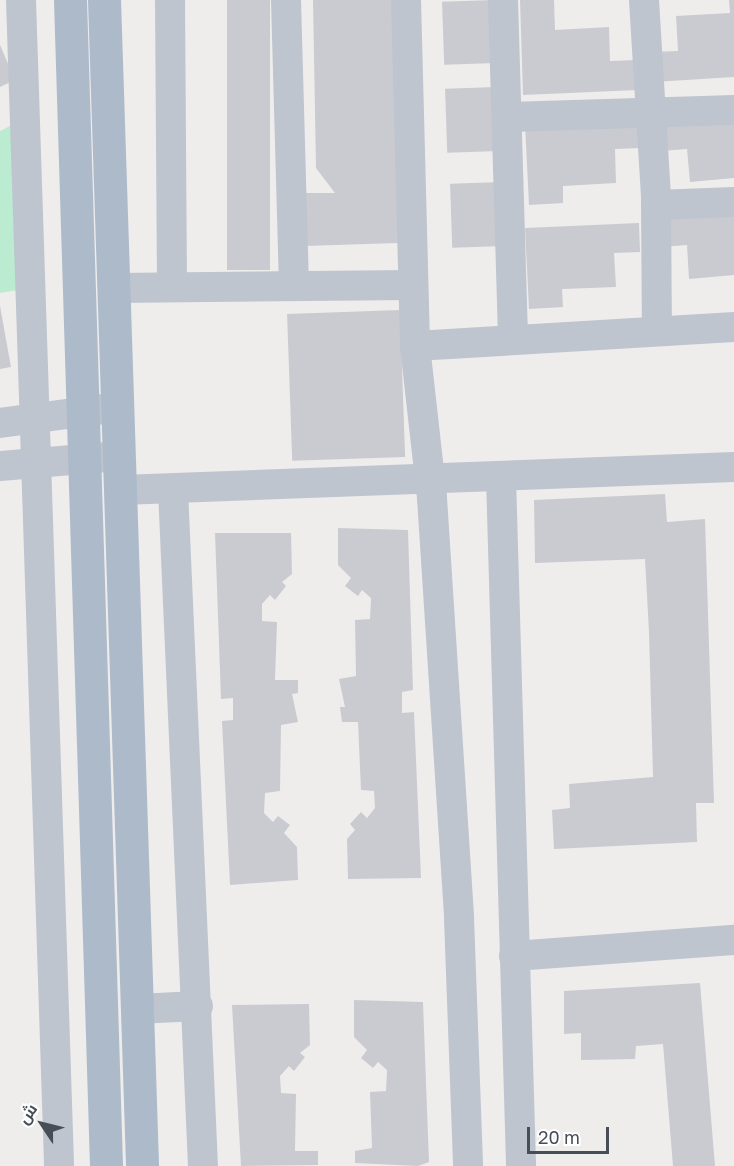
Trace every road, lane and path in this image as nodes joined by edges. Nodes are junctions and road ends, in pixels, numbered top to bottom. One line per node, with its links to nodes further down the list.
1 (21, 0): 24 (street)
2 (70, 0): 23 (main road)
3 (104, 0): 17 (main road)
4 (170, 0): 16 (street)
5 (286, 0): 15 (street)
6 (406, 0): 14 (street)
7 (503, 0): 11 (street)
8 (644, 0): 10 (street)
9 (734, 111): 10 (street)
10 (650, 112): 11 (street); 13 (street)
11 (509, 117): 20 (street)
12 (734, 202): 13 (street)
13 (656, 205): 19 (street)
14 (412, 285): 15 (street); 21 (street)
15 (294, 286): 16 (street)
16 (172, 287): 17 (street)
17 (114, 288): 22 (main road)
18 (734, 327): 19 (street)
19 (657, 331): 20 (street)
20 (513, 338): 21 (street)
21 (415, 346): 32 (street)
22 (118, 407): 23 (street); 26 (main road)
23 (82, 414): 24 (street); 27 (main road)
24 (38, 418): 25 (street); 28 (street)
25 (0, 423)
26 (119, 456): 27 (street); 33 (main road)
27 (84, 460): 28 (street); 40 (main road)
28 (38, 462): 29 (street); 39 (street)
29 (0, 466)
30 (734, 467): 31 (street)
31 (501, 477): 32 (street); 36 (street)
32 (430, 480): 34 (street); 43 (street)
33 (121, 490): 34 (street); 38 (main road)
34 (173, 490): 37 (street)
35 (734, 940): 36 (street)
36 (514, 956): 44 (street)
37 (198, 1006): 38 (street); 42 (street)
38 (137, 1009): 41 (main road)
39 (59, 1166)
40 (106, 1166)
41 (142, 1166)
42 (203, 1166)
43 (468, 1166)
44 (521, 1166)

